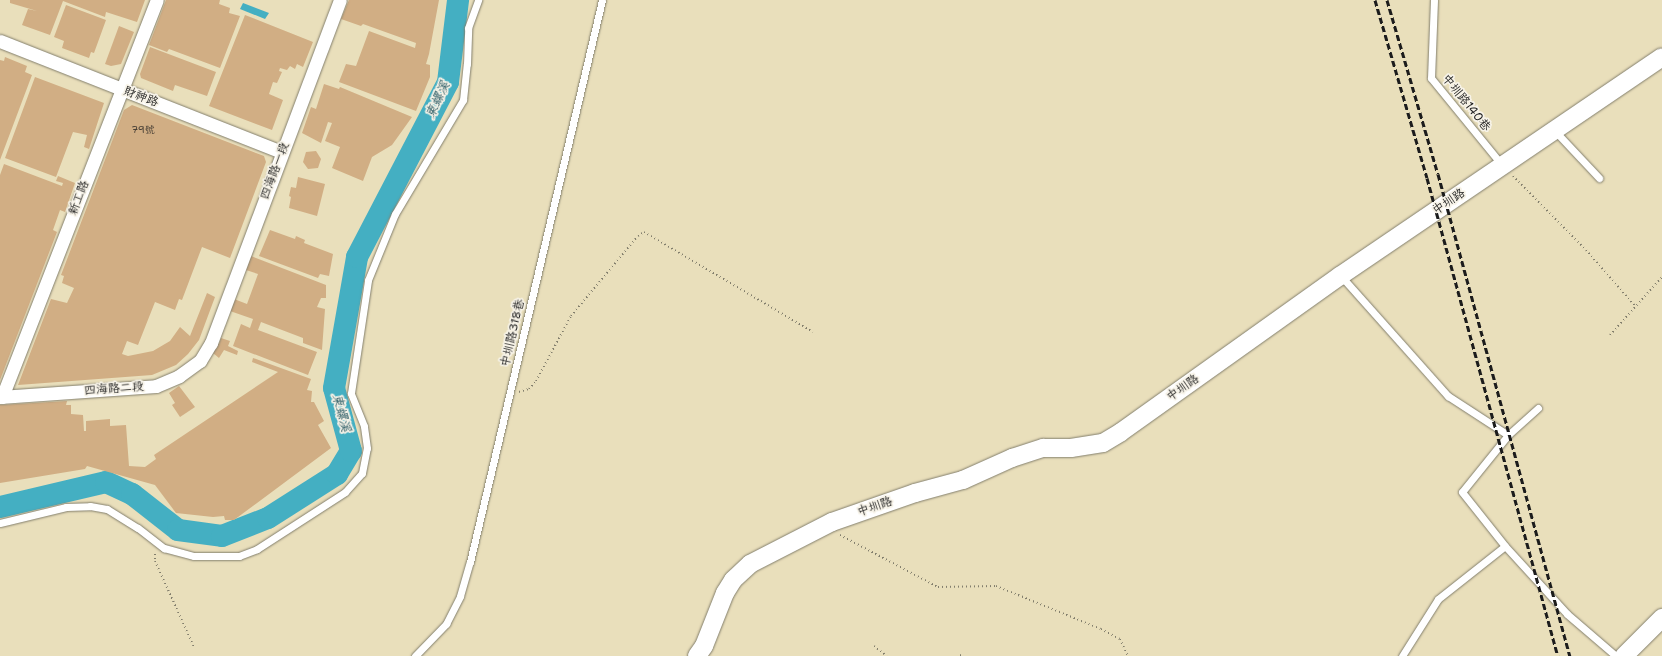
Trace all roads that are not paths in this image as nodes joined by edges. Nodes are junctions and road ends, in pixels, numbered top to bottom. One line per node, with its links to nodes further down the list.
1 (157, 0): 8 (street, 新工路)
2 (340, 0): 10 (street, 四海路一段)
3 (478, 0): 18 (lane)
4 (602, 0): 21 (lane, 中圳路318巷)
5 (1434, 0): 11 (lane, 中圳路140巷)
6 (0, 41): 8 (street, 財神路)
7 (1662, 57): 9 (street, 中圳路)
8 (122, 89): 10 (street, 財神路); 15 (street, 新工路)
9 (1554, 130): 11 (street, 中圳路); 12 (lane)
10 (282, 152): 14 (street, 四海路一段)
11 (1502, 165): 13 (street, 中圳路)
12 (1599, 178)
13 (1340, 276): 17 (lane); 22 (street, 中圳路)
14 (211, 343): 15 (street, 四海路二段)
15 (1, 397)
16 (1538, 408): 17 (lane)
17 (1508, 434): 19 (lane)
18 (0, 523)
19 (1505, 546): 23 (lane); 24 (lane)
20 (1662, 618): 25 (street)
21 (415, 656)
22 (697, 656)
23 (1402, 656)
24 (1616, 656)
25 (1624, 656)

